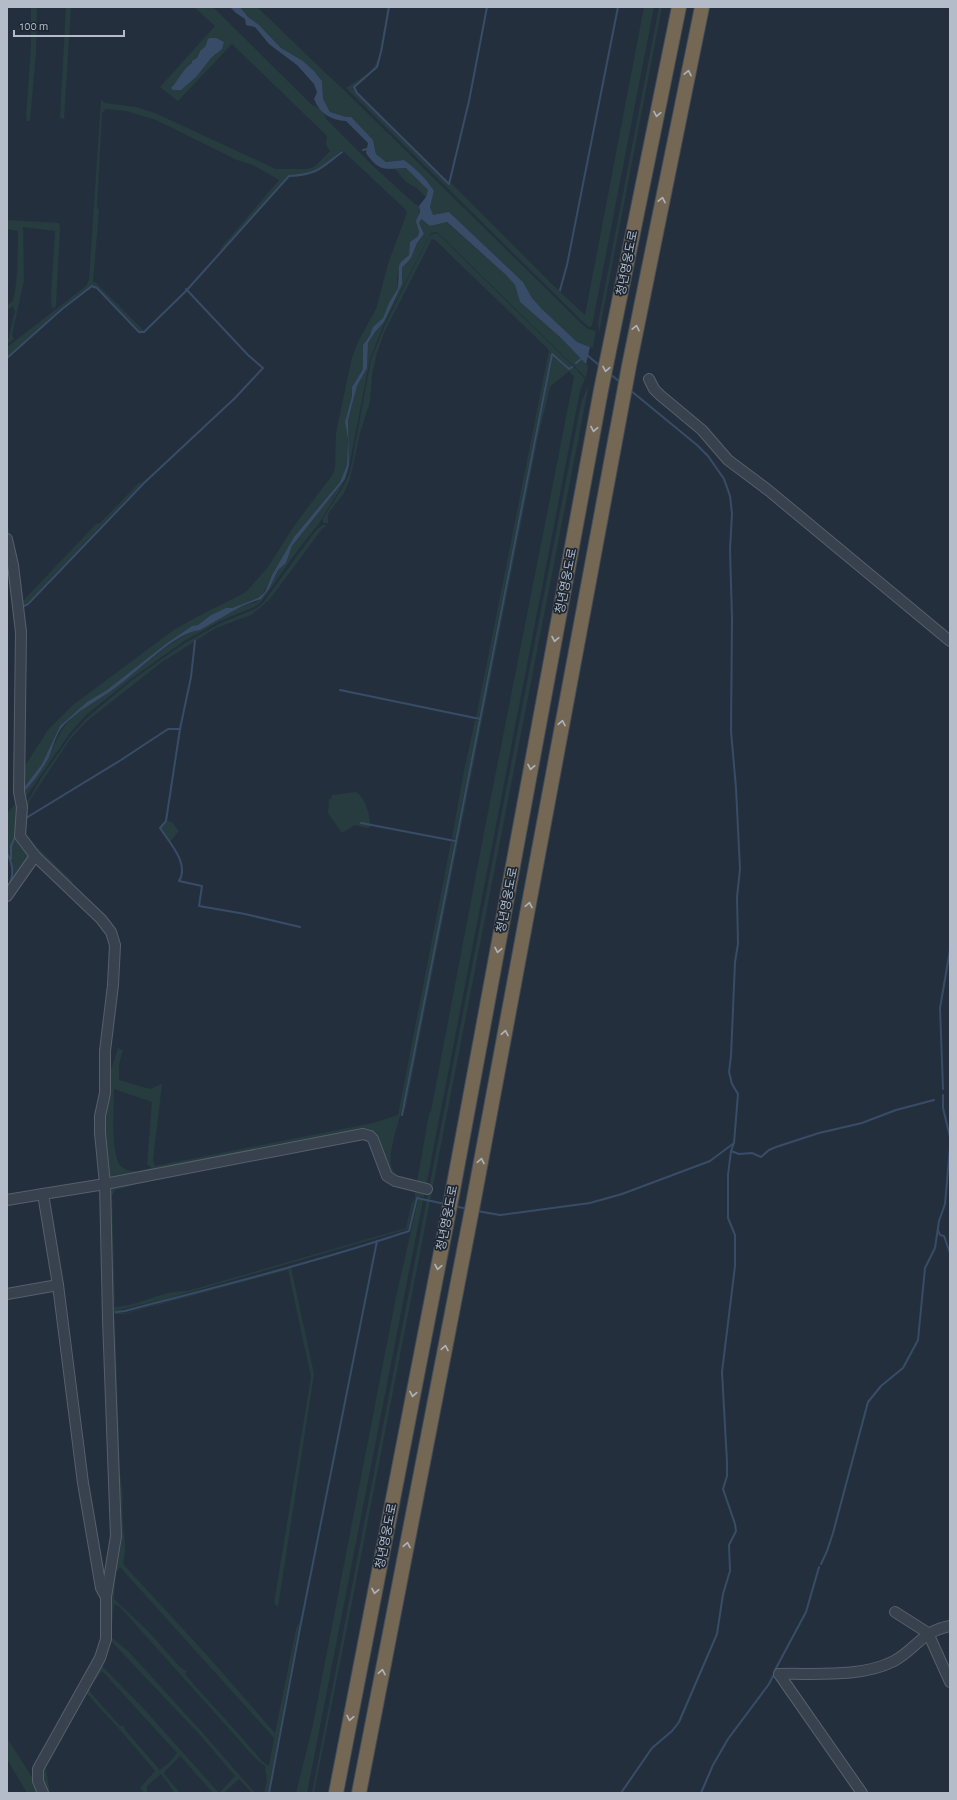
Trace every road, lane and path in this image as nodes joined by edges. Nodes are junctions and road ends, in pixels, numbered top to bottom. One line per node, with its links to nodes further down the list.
1 (679, 7): 20 (highway, 청년영웅도로, one-way to 20)
2 (702, 7): 21 (highway, 청년영웅도로, one-way to 2)
3 (649, 379): 5 (street)
4 (7, 539): 6 (street)
5 (950, 641)
6 (35, 856): 7 (street); 8 (street)
7 (7, 896)
8 (105, 1184): 9 (street); 10 (street); 14 (street)
9 (427, 1189)
10 (43, 1194): 11 (street); 12 (street)
11 (7, 1200)
12 (58, 1285): 13 (street); 14 (street)
13 (7, 1294)
14 (106, 1597): 19 (street)
15 (895, 1612): 17 (street)
16 (950, 1626): 17 (street)
17 (928, 1633): 18 (street); 22 (street)
18 (950, 1682)
19 (43, 1793)
20 (336, 1793)
21 (359, 1793)
22 (862, 1793)

